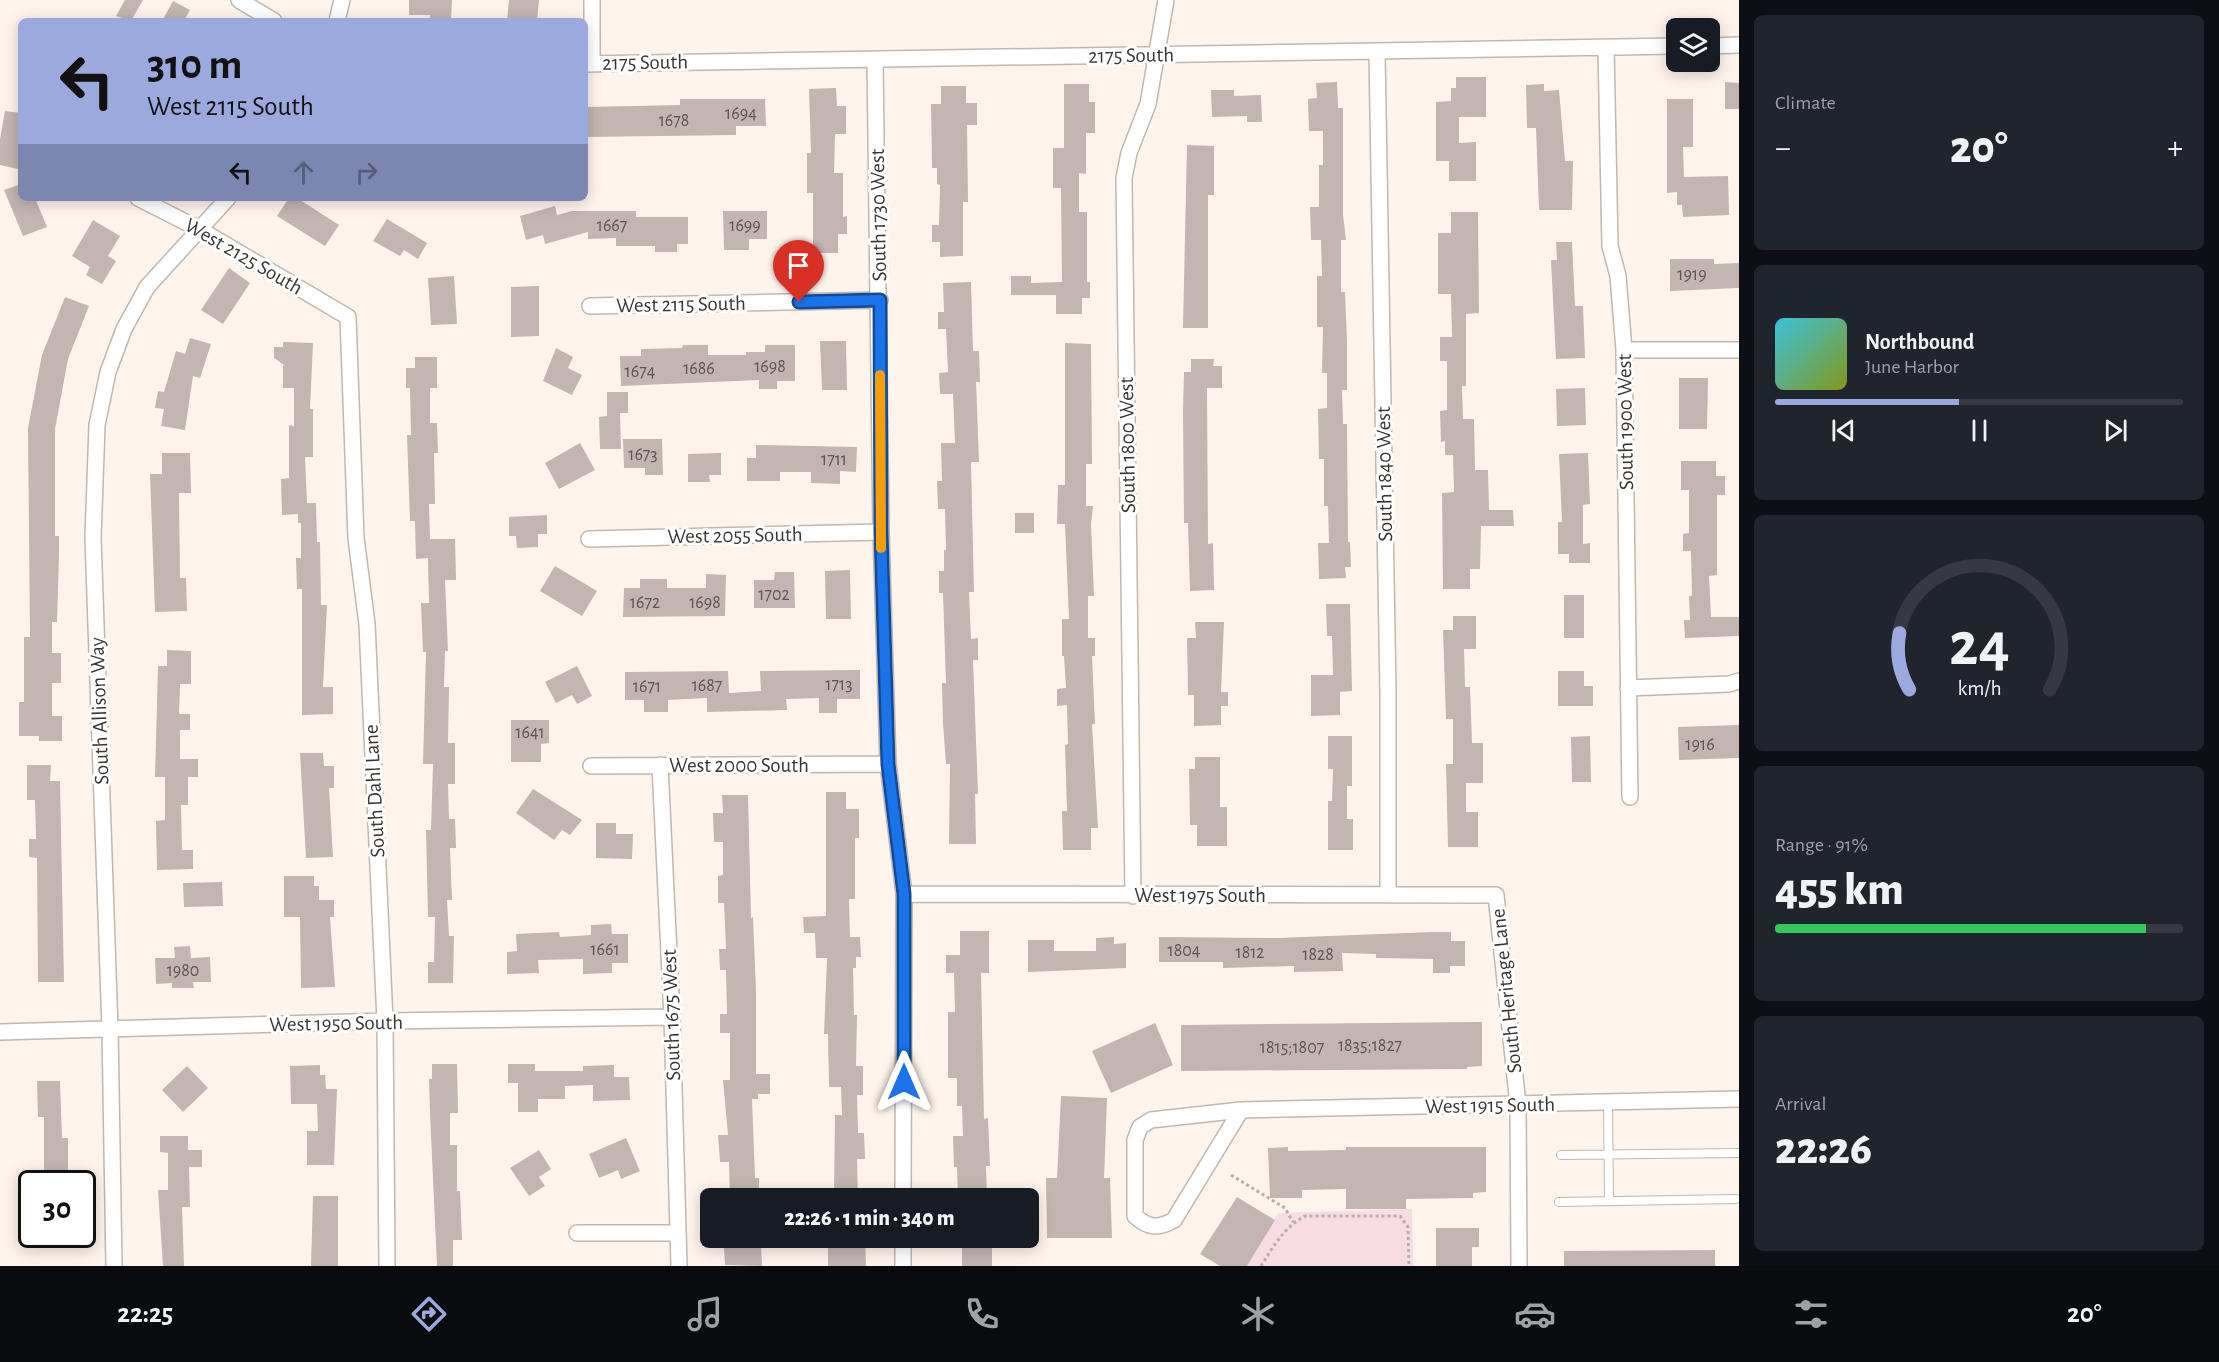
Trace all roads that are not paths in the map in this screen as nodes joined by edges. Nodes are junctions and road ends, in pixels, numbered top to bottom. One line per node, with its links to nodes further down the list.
1 (239, 0): 5 (street)
2 (342, 0): 6 (street)
3 (592, 0): 14 (street)
4 (1166, 0): 12 (street, South 1800 West)
5 (269, 18)
6 (338, 18)
7 (1739, 45): 9 (street)
8 (1666, 46): 10 (street, 2175 South)
9 (1720, 46)
10 (1606, 48): 11 (street, 2175 South); 21 (street, South 1900 West)
11 (1377, 53): 12 (street, 2175 South); 32 (street, South 1840 West)
12 (1155, 54): 13 (street, 2175 South); 34 (street, South 1800 West)
13 (875, 58): 14 (street, 2175 South); 18 (street, South 1730 West)
14 (589, 63)
15 (144, 201): 17 (street, West 2125 South)
16 (225, 201): 17 (street, South Allison Way)
17 (199, 229): 20 (street, West 2125 South); 37 (street, South Allison Way)
18 (880, 300): 19 (street, West 2115 South); 23 (street, South 1730 West)
19 (590, 306)
20 (348, 317): 36 (street, South Dahl Lane)
21 (1624, 350): 22 (street); 26 (street, South 1900 West)
22 (1739, 350)
23 (881, 532): 24 (street, West 2055 South); 27 (street, South 1730 West)
24 (589, 539)
25 (1739, 681): 26 (street)
26 (1628, 688): 30 (street, South 1900 West)
27 (888, 764): 28 (street, West 2000 South); 31 (street, South 1730 West)
28 (660, 765): 29 (street, West 2000 South); 35 (street, South 1675 West)
29 (591, 766)
30 (1630, 797)
31 (904, 894): 34 (street, West 1975 South); 46 (street, South 1730 West)
32 (1388, 895): 33 (street, West 1975 South); 34 (street, West 1975 South)
33 (1496, 895): 41 (street, South Heritage Lane)
34 (1132, 896)
35 (672, 1017): 36 (street, West 1950 South); 51 (street, South 1675 West)
36 (385, 1021): 37 (street, West 1950 South); 54 (street, South Dahl Lane)
37 (110, 1029): 38 (street, West 1950 South); 53 (street, South Allison Way)
38 (0, 1032)
39 (1739, 1099): 40 (street, West 1915 South)
40 (1608, 1104): 41 (street, West 1915 South); 43 (lane)
41 (1518, 1105): 42 (street, West 1915 South); 57 (street, South Heritage Lane)
42 (1241, 1110): 42 (street, West 1915 South)
43 (1610, 1153): 44 (lane); 45 (lane); 48 (lane)
44 (1739, 1153)
45 (1561, 1155)
46 (903, 1188)
47 (1738, 1198): 48 (lane)
48 (1609, 1201): 49 (lane)
49 (1559, 1202)
50 (577, 1233): 51 (street)
51 (678, 1233): 55 (street, South 1675 West)
52 (903, 1248): 56 (street)
53 (114, 1266)
54 (387, 1266)
55 (679, 1266)
56 (903, 1266)
57 (1519, 1266)

